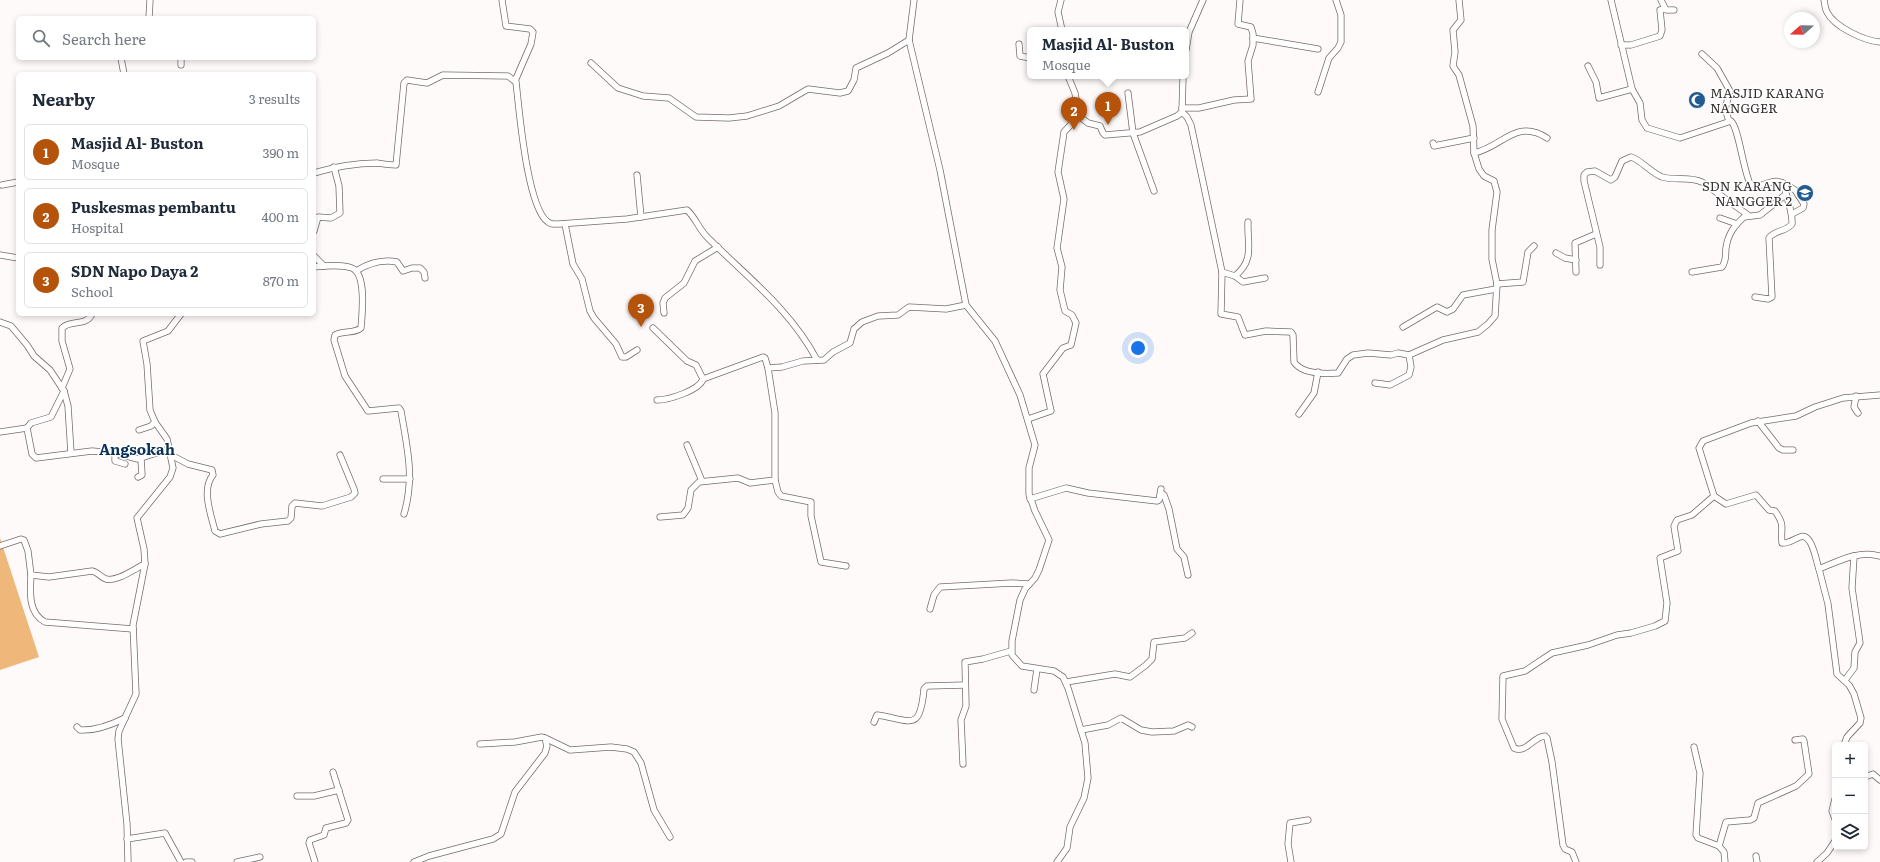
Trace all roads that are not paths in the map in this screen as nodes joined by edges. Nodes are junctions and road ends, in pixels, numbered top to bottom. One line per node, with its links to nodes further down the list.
1 (150, 0): 14 (street)
2 (502, 0): 33 (street)
3 (914, 0): 18 (street)
4 (1061, 0): 15 (street)
5 (1203, 0): 16 (street)
6 (1240, 0): 17 (street)
7 (1336, 0): 35 (street)
8 (1459, 0): 41 (street)
9 (1611, 0): 21 (street)
10 (1661, 0): 12 (street)
11 (1824, 0): 19 (street)
12 (1664, 8): 13 (street); 21 (street)
13 (1674, 10)
14 (149, 16)
15 (1061, 27)
16 (1189, 32)
17 (1253, 38): 22 (street); 37 (street)
18 (909, 40): 27 (street); 81 (street)
19 (1880, 42)
20 (1019, 44): 24 (street)
21 (1621, 45): 34 (street)
22 (1318, 49)
23 (1702, 54): 39 (street)
24 (1027, 57)
25 (121, 60): 30 (street)
26 (181, 60): 28 (street)
27 (591, 63)
28 (180, 65)
29 (1588, 66): 34 (street)
30 (124, 72)
31 (1070, 79): 38 (street)
32 (1183, 79): 37 (street)
33 (515, 81): 45 (street); 59 (street)
34 (1632, 89): 39 (street)
35 (1318, 92)
36 (1128, 93): 40 (street)
37 (1182, 110): 40 (street); 73 (street)
38 (1079, 116): 40 (street); 101 (street)
39 (1729, 121): 49 (street)
40 (1133, 133): 51 (street)
41 (1474, 138): 43 (street); 44 (street)
42 (1547, 138): 44 (street)
43 (1434, 143)
44 (1474, 153): 79 (street)
45 (334, 167): 46 (street); 58 (street)
46 (316, 172)
47 (637, 175): 55 (street)
48 (16, 182): 50 (street)
49 (1784, 182): 52 (street); 53 (street)
50 (2, 186)
51 (1154, 192)
52 (1785, 195): 53 (street); 54 (street)
53 (1792, 214): 80 (street)
54 (1748, 216): 60 (street); 61 (street)
55 (641, 217): 59 (street); 63 (street)
56 (1720, 218): 60 (street)
57 (1248, 222): 76 (street)
58 (316, 224)
59 (565, 224): 88 (street)
60 (1737, 224): 75 (street)
61 (1596, 234): 68 (street); 69 (street)
62 (1534, 246): 79 (street)
63 (718, 247): 82 (street); 90 (street)
64 (1556, 253): 68 (street)
65 (0, 255): 66 (street)
66 (16, 258)
67 (316, 258): 71 (street)
68 (1576, 260): 74 (street)
69 (1600, 265)
70 (316, 266): 71 (street)
71 (324, 266): 72 (street)
72 (356, 271): 77 (street); 119 (street)
73 (1222, 272): 76 (street); 92 (street)
74 (1576, 272)
75 (1692, 272)
76 (1235, 276): 78 (street)
77 (425, 278)
78 (1265, 278)
79 (1497, 286): 86 (street); 89 (street)
80 (1755, 297)
81 (966, 305): 90 (street); 101 (street)
82 (664, 313)
83 (91, 316): 95 (street)
84 (180, 316): 103 (street)
85 (0, 322): 95 (street)
86 (1403, 327)
87 (653, 328): 93 (street)
88 (637, 350)
89 (1409, 355): 92 (street); 94 (street)
90 (817, 360): 91 (street)
91 (768, 368): 93 (street); 120 (street)
92 (1318, 372): 99 (street)
93 (703, 378): 98 (street)
94 (1375, 383)
95 (63, 389): 104 (street); 110 (street)
96 (1880, 395): 97 (street)
97 (1856, 396): 100 (street); 102 (street)
98 (657, 400)
99 (1299, 414)
100 (1858, 414)
101 (1028, 419): 123 (street)
102 (1758, 421): 108 (street); 122 (street)
103 (155, 422): 105 (street); 109 (street)
104 (27, 428): 106 (street); 110 (street)
105 (139, 430)
106 (0, 432)
107 (687, 445): 121 (street)
108 (1793, 450)
109 (170, 452): 112 (street); 113 (street); 116 (street)
110 (71, 453): 111 (street)
111 (115, 453): 113 (street); 115 (street)
112 (340, 455)
113 (141, 459): 117 (street)
114 (169, 462): 116 (street)
115 (125, 464)
116 (173, 468): 129 (street)
117 (138, 477)
118 (383, 479): 119 (street)
119 (410, 479): 124 (street)
120 (775, 480): 121 (street); 130 (street)
121 (702, 481): 125 (street)
122 (1714, 496): 131 (street); 175 (street)
123 (1030, 499): 133 (street); 134 (street)
124 (404, 514)
125 (660, 517)
126 (0, 546): 132 (street)
127 (1854, 556): 128 (street); 131 (street); 140 (street)
128 (1880, 556)
129 (145, 564): 132 (street); 136 (street)
130 (846, 566)
131 (1819, 569): 140 (street)
132 (31, 575): 136 (street)
133 (1188, 575)
134 (1030, 584): 135 (street); 138 (street)
135 (930, 608)
136 (133, 629): 144 (street)
137 (1192, 633): 141 (street)
138 (1011, 650): 139 (street); 142 (street)
139 (1037, 669): 141 (street); 143 (street)
140 (1845, 680): 151 (street)
141 (1066, 682): 148 (street)
142 (964, 685): 145 (street); 154 (street)
143 (1034, 690)
144 (126, 718): 146 (street); 162 (street)
145 (874, 722)
146 (77, 727)
147 (1192, 727): 148 (street)
148 (1081, 730): 173 (street)
149 (545, 738): 152 (street); 161 (street); 172 (street)
150 (1795, 740): 163 (street)
151 (1845, 742)
152 (480, 744)
153 (1694, 747): 163 (street)
154 (963, 764)
155 (333, 772): 158 (street)
156 (1868, 776): 157 (street)
157 (1880, 780)
158 (339, 790): 159 (street); 171 (street)
159 (297, 796)
160 (1308, 820): 174 (street)
161 (670, 837)
162 (127, 840): 166 (street); 167 (street)
163 (1718, 846): 176 (street)
164 (1832, 846): 177 (street)
165 (260, 857): 170 (street)
166 (128, 862)
167 (181, 862)
168 (186, 862): 169 (street)
169 (192, 862)
170 (237, 862)
171 (315, 862)
172 (414, 862)
173 (1057, 862)
174 (1291, 862)
175 (1576, 862)
176 (1726, 862)
177 (1817, 862)

